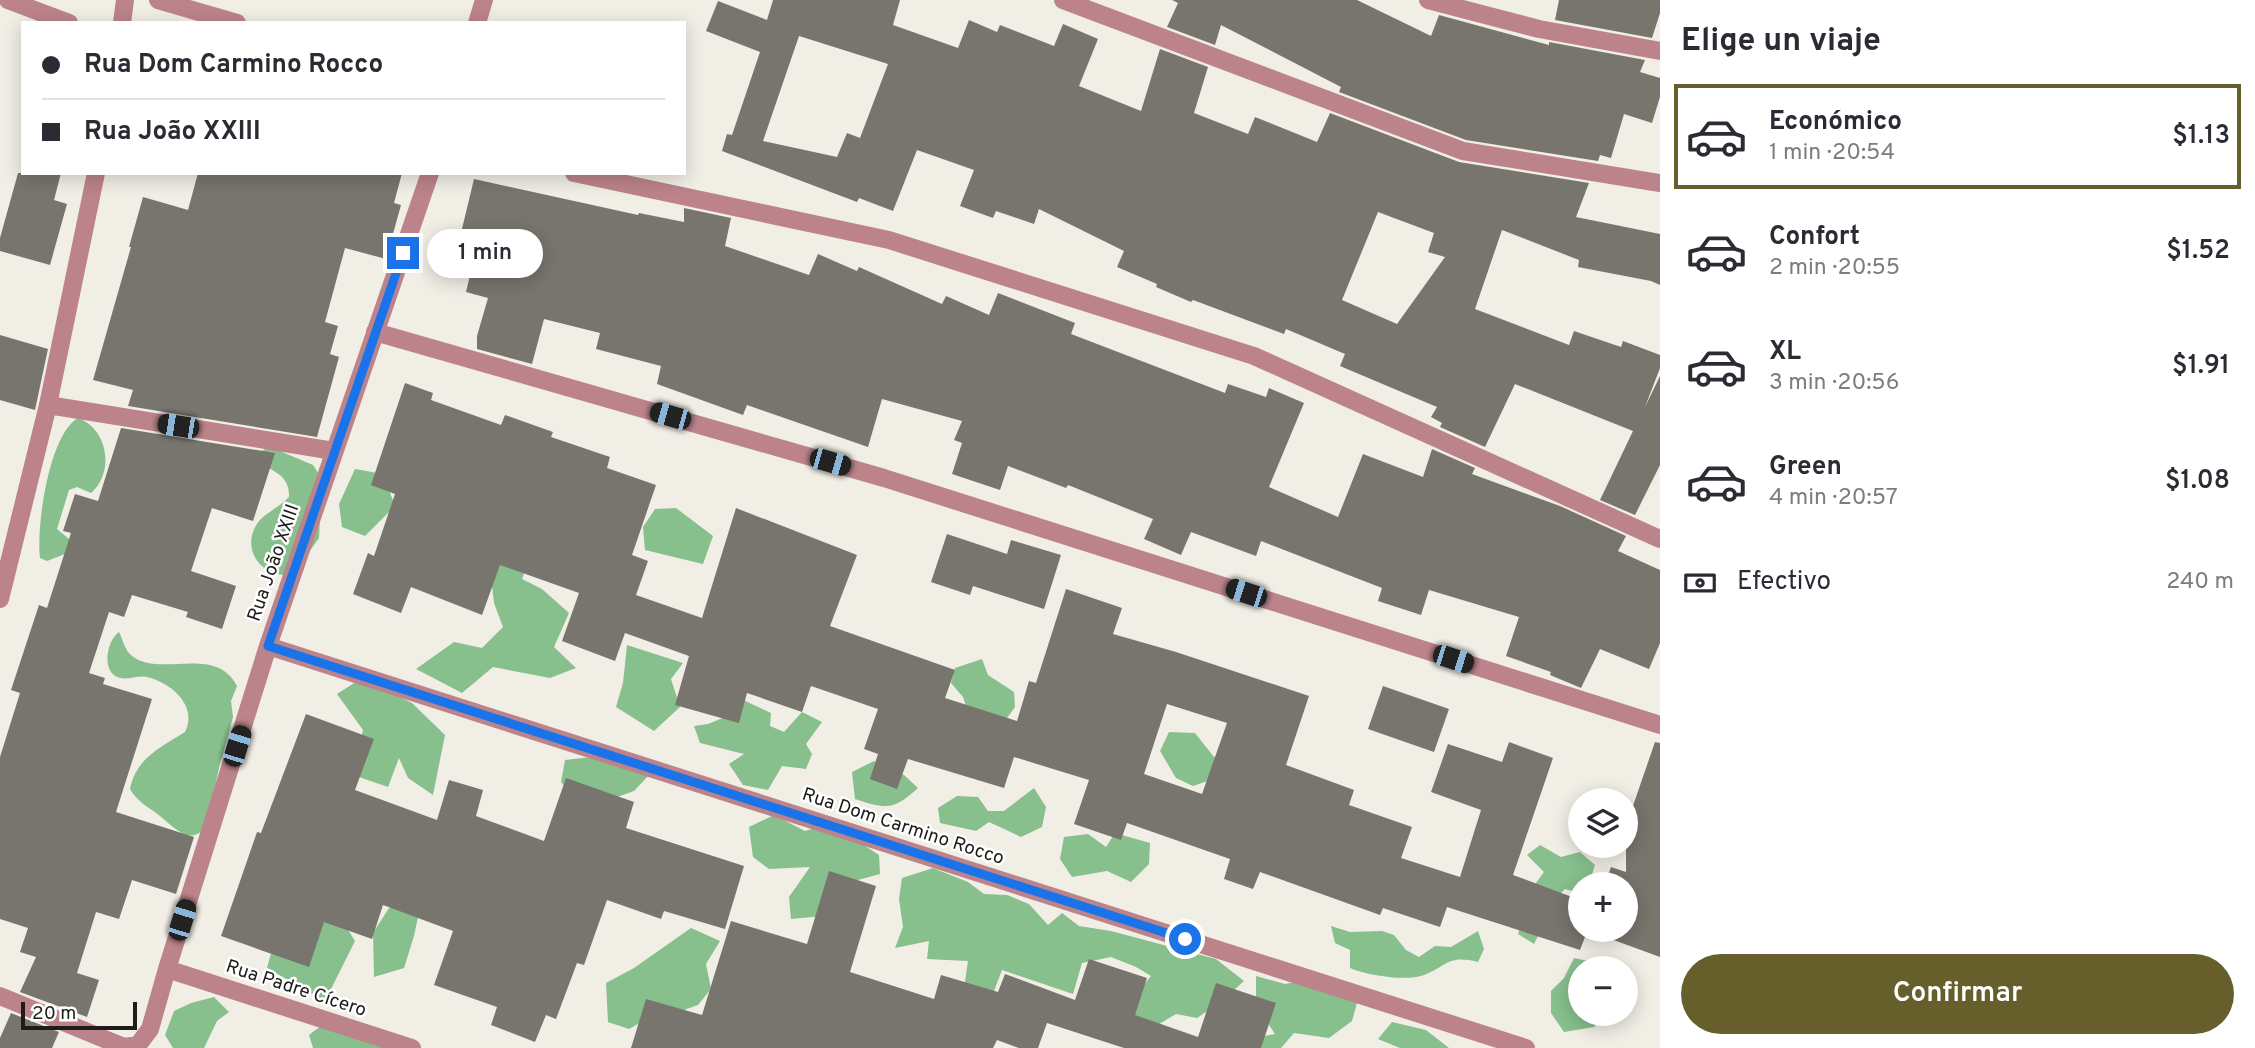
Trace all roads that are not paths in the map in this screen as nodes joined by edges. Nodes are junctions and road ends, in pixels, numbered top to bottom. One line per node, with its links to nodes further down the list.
1 (8, 0): 7 (street)
2 (125, 0): 8 (street)
3 (158, 0): 9 (street)
4 (484, 0): 10 (street)
5 (1063, 0): 15 (street)
6 (1428, 0): 11 (street)
7 (64, 21)
8 (122, 21)
9 (230, 21)
10 (478, 21)
11 (1660, 51)
12 (96, 175): 17 (street)
13 (429, 175): 16 (street, Rua João XXIII)
14 (583, 175): 19 (street)
15 (1660, 183)
16 (375, 332): 18 (street, Rua João XXIII); 22 (street)
17 (48, 405): 18 (street); 20 (street)
18 (334, 452): 21 (street, Rua João XXIII)
19 (1660, 539)
20 (0, 600)
21 (268, 646): 23 (street, Rua João XXIII); 26 (street, Rua Dom Carmino Rocco)
22 (1660, 725)
23 (167, 969): 24 (street, Rua João XXIII); 25 (street, Rua Padre Cícero)
24 (0, 996)
25 (412, 1048)
26 (1526, 1048)

